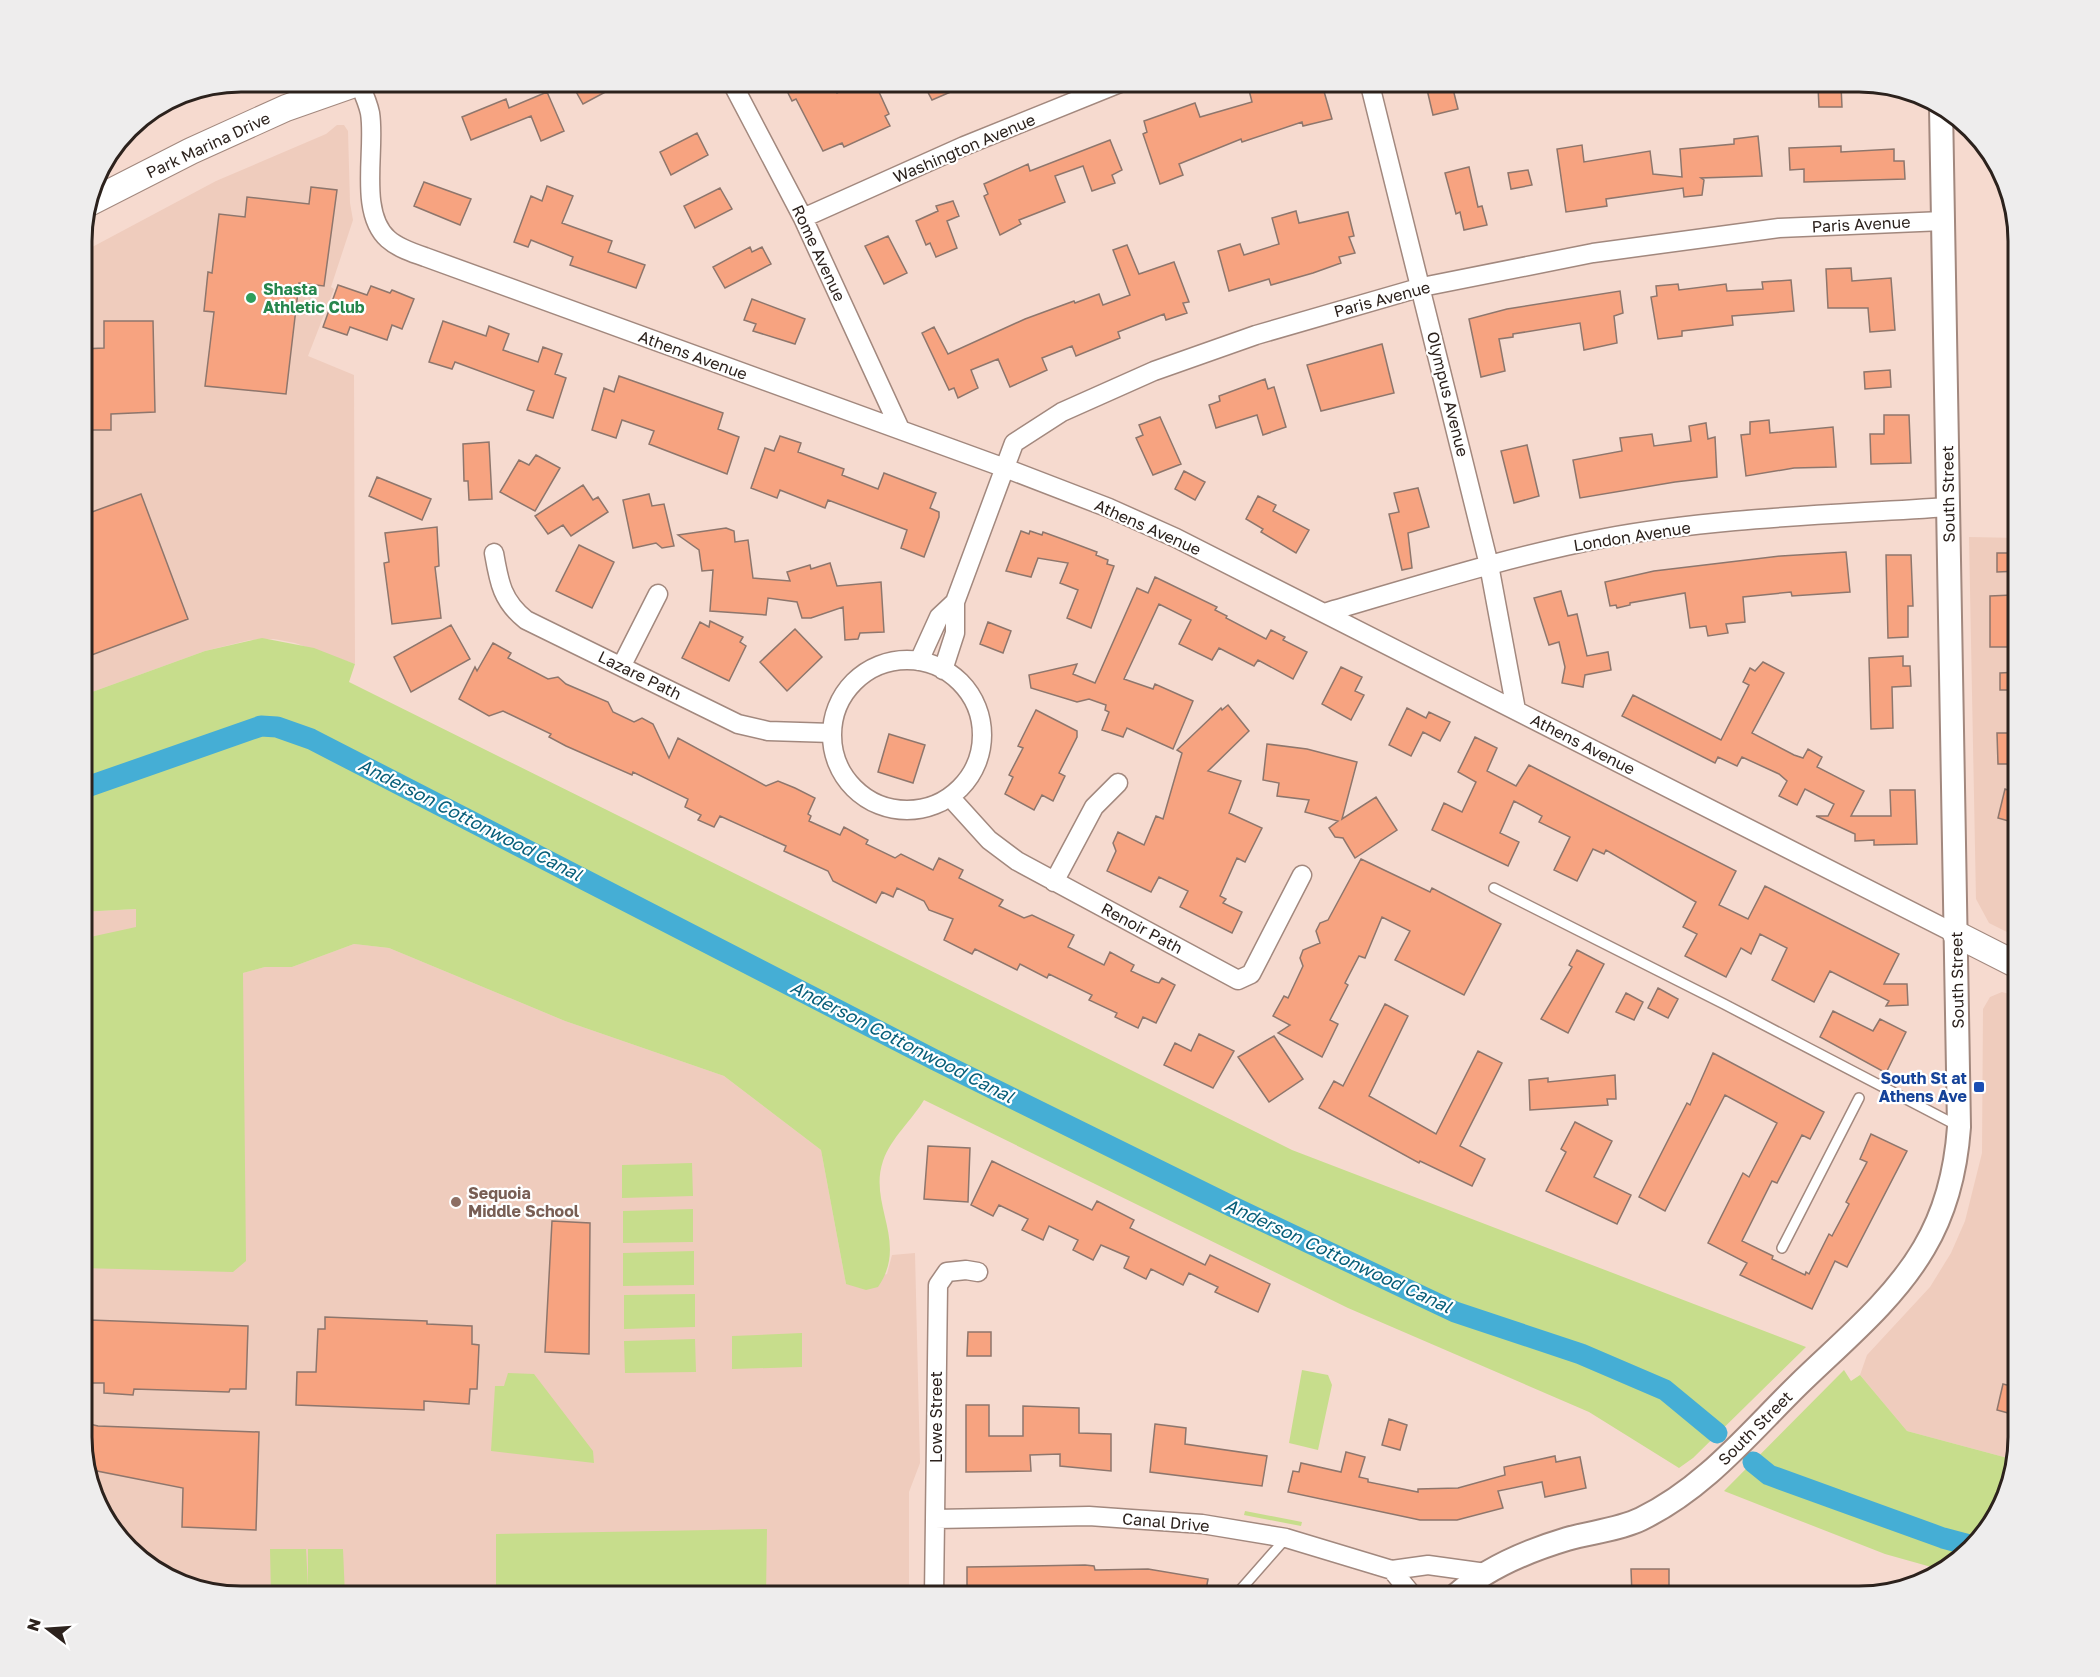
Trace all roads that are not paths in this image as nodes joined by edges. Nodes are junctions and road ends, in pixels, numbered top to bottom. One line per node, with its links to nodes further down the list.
1 (332, 92): 7 (main road, Park Marina Drive)
2 (364, 92): 11 (street, Athens Avenue)
3 (737, 92): 8 (street, Rome Avenue)
4 (1098, 92): 8 (street, Washington Avenue)
5 (1372, 92): 10 (street, Olympus Avenue)
6 (1941, 116): 9 (street, South Street)
7 (98, 199)
8 (803, 218): 11 (street, Rome Avenue)
9 (1943, 221): 10 (street, Paris Avenue); 13 (street, South Street)
10 (1422, 287): 12 (street, Paris Avenue); 15 (street, Olympus Avenue)
11 (900, 429): 12 (street, Athens Avenue)
12 (1005, 468): 17 (street, Paris Avenue); 18 (street, Athens Avenue)
13 (1948, 507): 15 (street, London Avenue); 29 (street, South Street)
14 (494, 553): 20 (street, Lazare Path)
15 (1489, 565): 18 (street, London Avenue); 22 (street, Olympus Avenue)
16 (658, 594): 20 (street)
17 (955, 602): 19 (street, Paris Avenue); 21 (street, Paris Avenue)
18 (1324, 613): 22 (street, Athens Avenue)
19 (919, 661): 21 (street); 23 (street)
20 (622, 665): 23 (street, Lazare Path)
21 (943, 670): 25 (street)
22 (1516, 710): 29 (street, Athens Avenue)
23 (832, 733): 25 (street)
24 (1118, 783): 27 (street)
25 (950, 797): 27 (street, Renoir Path)
26 (1302, 875): 27 (street, Renoir Path)
27 (1054, 882)
28 (1494, 888): 32 (lane)
29 (1956, 934): 30 (main road, Athens Avenue); 32 (street, South Street)
30 (2008, 960)
31 (1859, 1098): 33 (lane)
32 (1959, 1127): 38 (street, South Street)
33 (1782, 1248)
34 (978, 1272): 35 (street, Lowe Street)
35 (936, 1519): 36 (street, Canal Drive); 39 (street, Lowe Street)
36 (1286, 1538): 37 (street, Canal Drive); 40 (lane)
37 (1392, 1570): 38 (street, Canal Drive); 41 (street)
38 (1486, 1573): 42 (street, South Street)
39 (934, 1586)
40 (1244, 1586)
41 (1405, 1586)
42 (1468, 1586)

